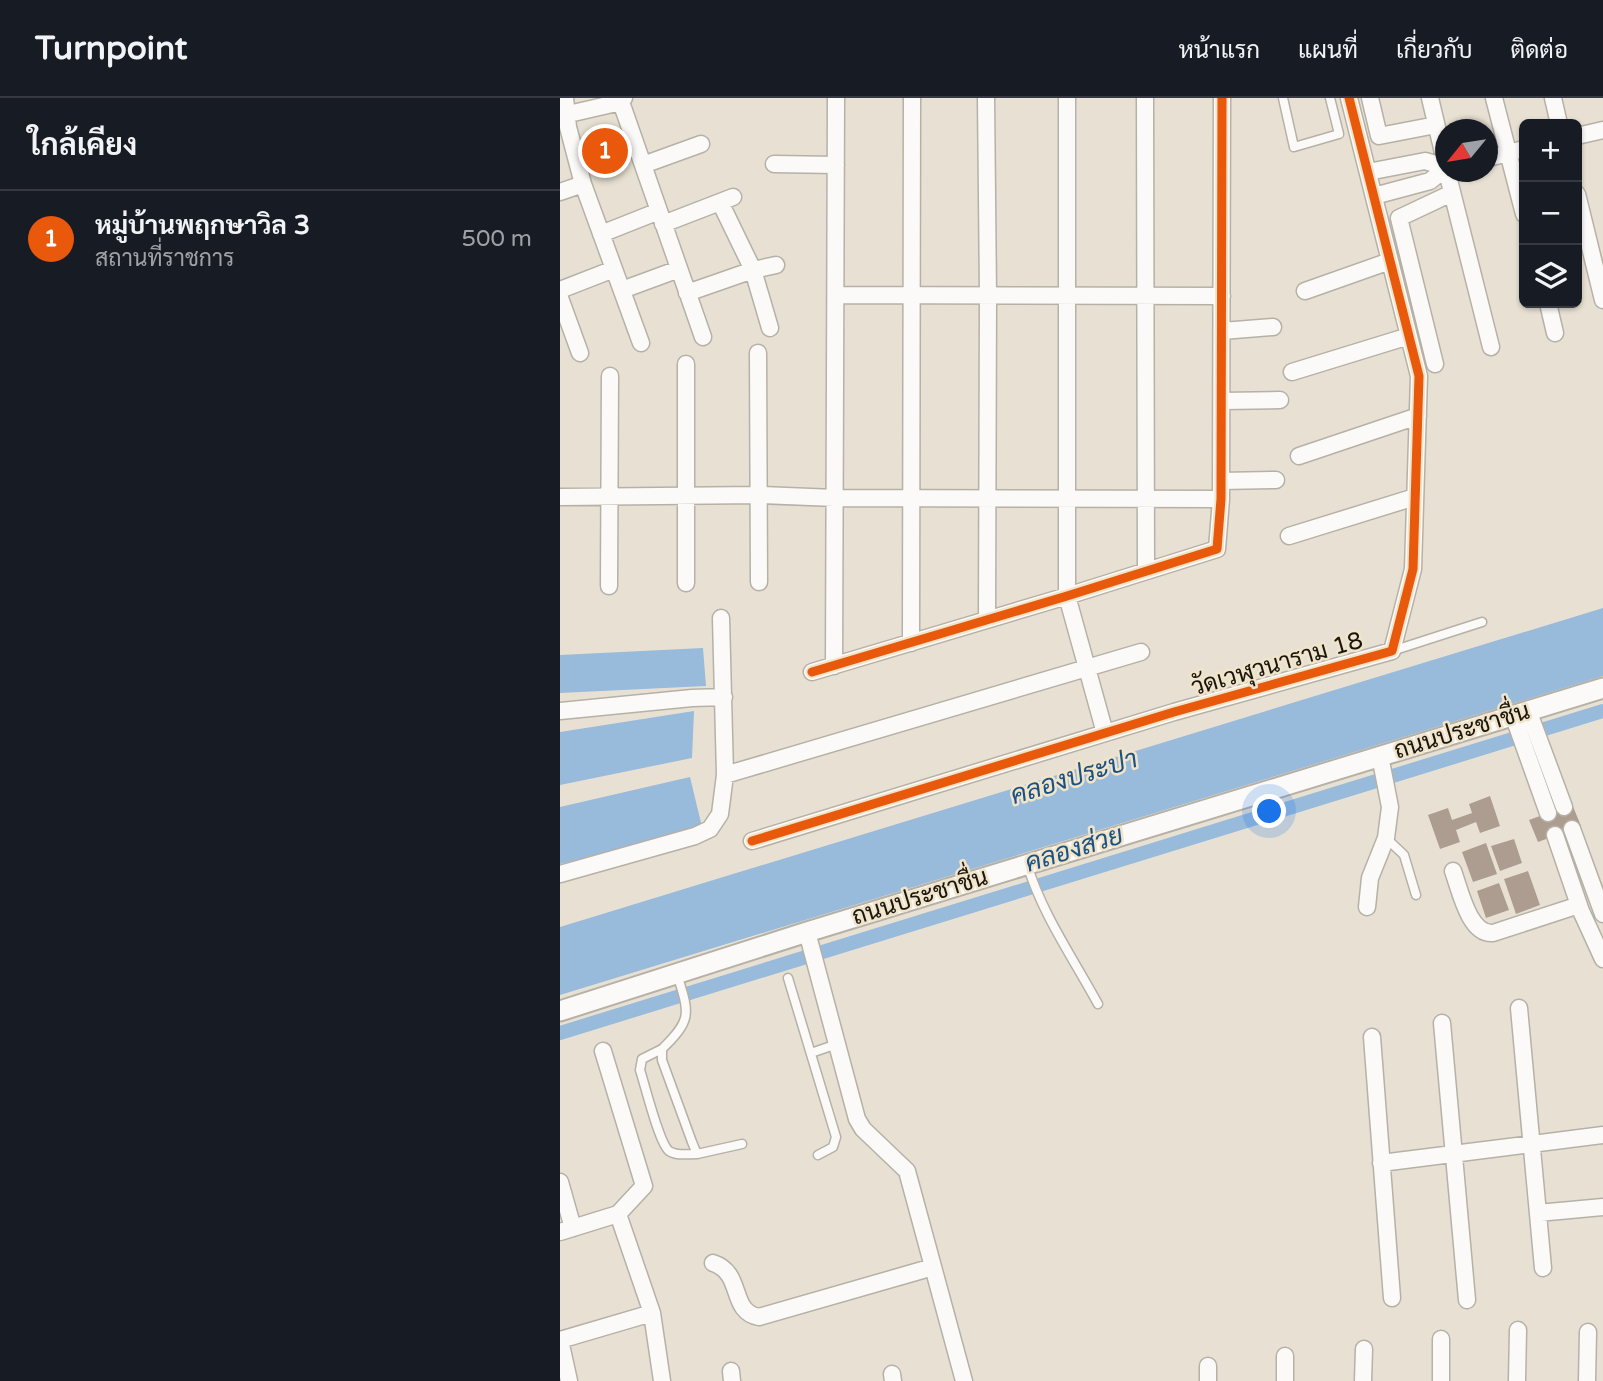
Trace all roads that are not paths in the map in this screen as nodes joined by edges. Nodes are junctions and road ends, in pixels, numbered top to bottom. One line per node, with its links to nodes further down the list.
1 (836, 98): 25 (street)
2 (912, 98): 49 (street)
3 (986, 98): 50 (street)
4 (1067, 98): 51 (street)
5 (1145, 98): 52 (street)
6 (1222, 98): 53 (street)
7 (1283, 98): 8 (lane)
8 (1330, 98)
9 (1349, 98): 28 (street, วัดเวฬุวนาราม 18)
10 (1370, 98): 18 (street)
11 (1430, 98): 17 (street)
12 (1494, 98): 22 (street)
13 (1553, 98): 16 (street)
14 (622, 100): 15 (street); 27 (street)
15 (564, 109): 32 (street)
16 (1558, 119)
17 (1435, 120)
18 (1435, 125)
19 (1603, 130): 20 (street)
20 (1582, 135)
21 (701, 144): 27 (street)
22 (1516, 151): 23 (street); 31 (street)
23 (1498, 156)
24 (775, 164): 25 (street)
25 (836, 164): 48 (street)
26 (1435, 164): 28 (street)
27 (643, 165): 37 (street)
28 (1368, 172): 35 (street, วัดเวฬุวนาราม 18)
29 (1435, 177): 35 (street)
30 (1450, 182): 34 (street)
31 (1520, 182)
32 (583, 184): 33 (street); 38 (street)
33 (560, 192)
34 (1452, 192): 64 (street); 68 (street)
35 (1374, 196): 39 (street, วัดเวฬุวนาราม 18)
36 (1582, 214): 55 (street)
37 (661, 217): 38 (street); 42 (street); 43 (street)
38 (601, 233): 41 (street)
39 (1390, 261): 46 (street); 61 (street, วัดเวฬุวนาราม 18)
40 (776, 265): 43 (street)
41 (614, 269): 44 (street); 45 (street)
42 (679, 269): 45 (street); 47 (street)
43 (753, 270): 47 (street); 58 (street)
44 (560, 290)
45 (622, 290): 63 (street)
46 (1305, 291)
47 (687, 293): 62 (street)
48 (835, 295): 49 (street); 82 (street)
49 (911, 295): 50 (street); 83 (street)
50 (988, 295): 51 (street); 84 (street)
51 (1066, 296): 52 (street); 85 (street)
52 (1145, 296): 53 (street); 86 (street)
53 (1222, 296): 59 (street)
54 (560, 298): 65 (street)
55 (1603, 300)
56 (1549, 308): 60 (street)
57 (1273, 327): 59 (street)
58 (770, 328)
59 (1222, 331): 72 (street)
60 (1555, 333)
61 (1409, 336): 69 (street); 73 (street, วัดเวฬุวนาราม 18)
62 (703, 337)
63 (641, 343)
64 (1491, 347)
65 (580, 353)
66 (758, 353): 77 (street)
67 (686, 364): 80 (street)
68 (1435, 364)
69 (1292, 372)
70 (610, 376): 79 (street)
71 (1280, 400): 72 (street)
72 (1222, 401): 76 (street)
73 (1418, 416): 74 (street); 81 (street, วัดเวฬุวนาราม 18)
74 (1299, 456)
75 (1276, 480): 76 (street)
76 (1222, 481): 87 (street)
77 (759, 495): 80 (street); 82 (street); 90 (street)
78 (560, 497): 79 (street)
79 (609, 497): 80 (street); 92 (street)
80 (686, 497): 91 (street)
81 (1415, 497): 88 (street); 98 (street, วัดเวฬุวนาราม 18)
82 (835, 498): 83 (street); 100 (street)
83 (910, 498): 84 (street); 97 (street)
84 (988, 498): 85 (street); 95 (street)
85 (1066, 498): 86 (street); 93 (street)
86 (1145, 499): 87 (street); 89 (street)
87 (1221, 499): 89 (street)
88 (1289, 536)
89 (1146, 571): 93 (street)
90 (759, 582)
91 (686, 583)
92 (609, 586)
93 (1067, 596): 95 (street); 101 (street)
94 (721, 618): 104 (street)
95 (987, 620): 97 (street)
96 (1482, 622): 98 (lane)
97 (911, 643): 100 (street)
98 (1392, 651): 107 (street, วัดเวฬุวนาราม 18)
99 (1141, 652): 101 (street)
100 (834, 666): 102 (street)
101 (1086, 668): 107 (street); 109 (street)
102 (812, 672)
103 (1603, 688): 106 (street, ถนนประชาชื่น)
104 (724, 697): 105 (street); 109 (street)
105 (560, 711)
106 (1521, 713): 108 (street, ถนนประชาชื่น); 110 (street); 111 (street)
107 (1105, 733): 115 (street, วัดเวฬุวนาราม 18)
108 (1380, 756): 114 (street); 116 (street, ถนนประชาชื่น)
109 (725, 775): 118 (street)
110 (1564, 807)
111 (1548, 813)
112 (1572, 829): 122 (street)
113 (1555, 835): 120 (street)
114 (1386, 838): 119 (lane); 121 (street)
115 (752, 841)
116 (1027, 864): 123 (street, ถนนประชาชื่น); 127 (lane)
117 (1453, 871): 120 (street)
118 (560, 874)
119 (1416, 895)
120 (1579, 905): 124 (street)
121 (1367, 907)
122 (1603, 914)
123 (807, 932): 126 (street, ถนนประชาชื่น); 132 (street)
124 (1603, 959)
125 (788, 978): 135 (lane)
126 (680, 983): 129 (street, ถนนประชาชื่น); 133 (lane)
127 (1098, 1004)
128 (1519, 1008): 137 (street)
129 (560, 1011)
130 (1442, 1023): 139 (street)
131 (1372, 1037): 142 (street)
132 (837, 1044): 135 (lane); 149 (street)
133 (662, 1049): 140 (lane); 140 (lane)
134 (603, 1051): 146 (street)
135 (811, 1053): 141 (lane)
136 (1603, 1135): 137 (street)
137 (1533, 1143): 139 (street); 145 (street)
138 (742, 1144): 140 (lane)
139 (1453, 1153): 142 (street); 152 (street)
140 (697, 1154)
141 (818, 1155)
142 (1381, 1163): 151 (street)
143 (560, 1182): 147 (street)
144 (1603, 1208): 145 (street)
145 (1538, 1213): 150 (street)
146 (618, 1214): 147 (street); 153 (street)
147 (567, 1230)
148 (712, 1263): 149 (street)
149 (933, 1267): 162 (street)
150 (1543, 1268)
151 (1392, 1298)
152 (1467, 1300)
153 (652, 1313): 157 (street); 161 (street)
154 (1518, 1330): 166 (street)
155 (1588, 1332): 167 (street)
156 (1441, 1339): 165 (street)
157 (560, 1340): 160 (street)
158 (1364, 1349): 164 (street)
159 (1285, 1356): 163 (street)
160 (569, 1381)
161 (662, 1381)
162 (964, 1381)
163 (1285, 1381)
164 (1363, 1381)
165 (1441, 1381)
166 (1517, 1381)
167 (1587, 1381)

